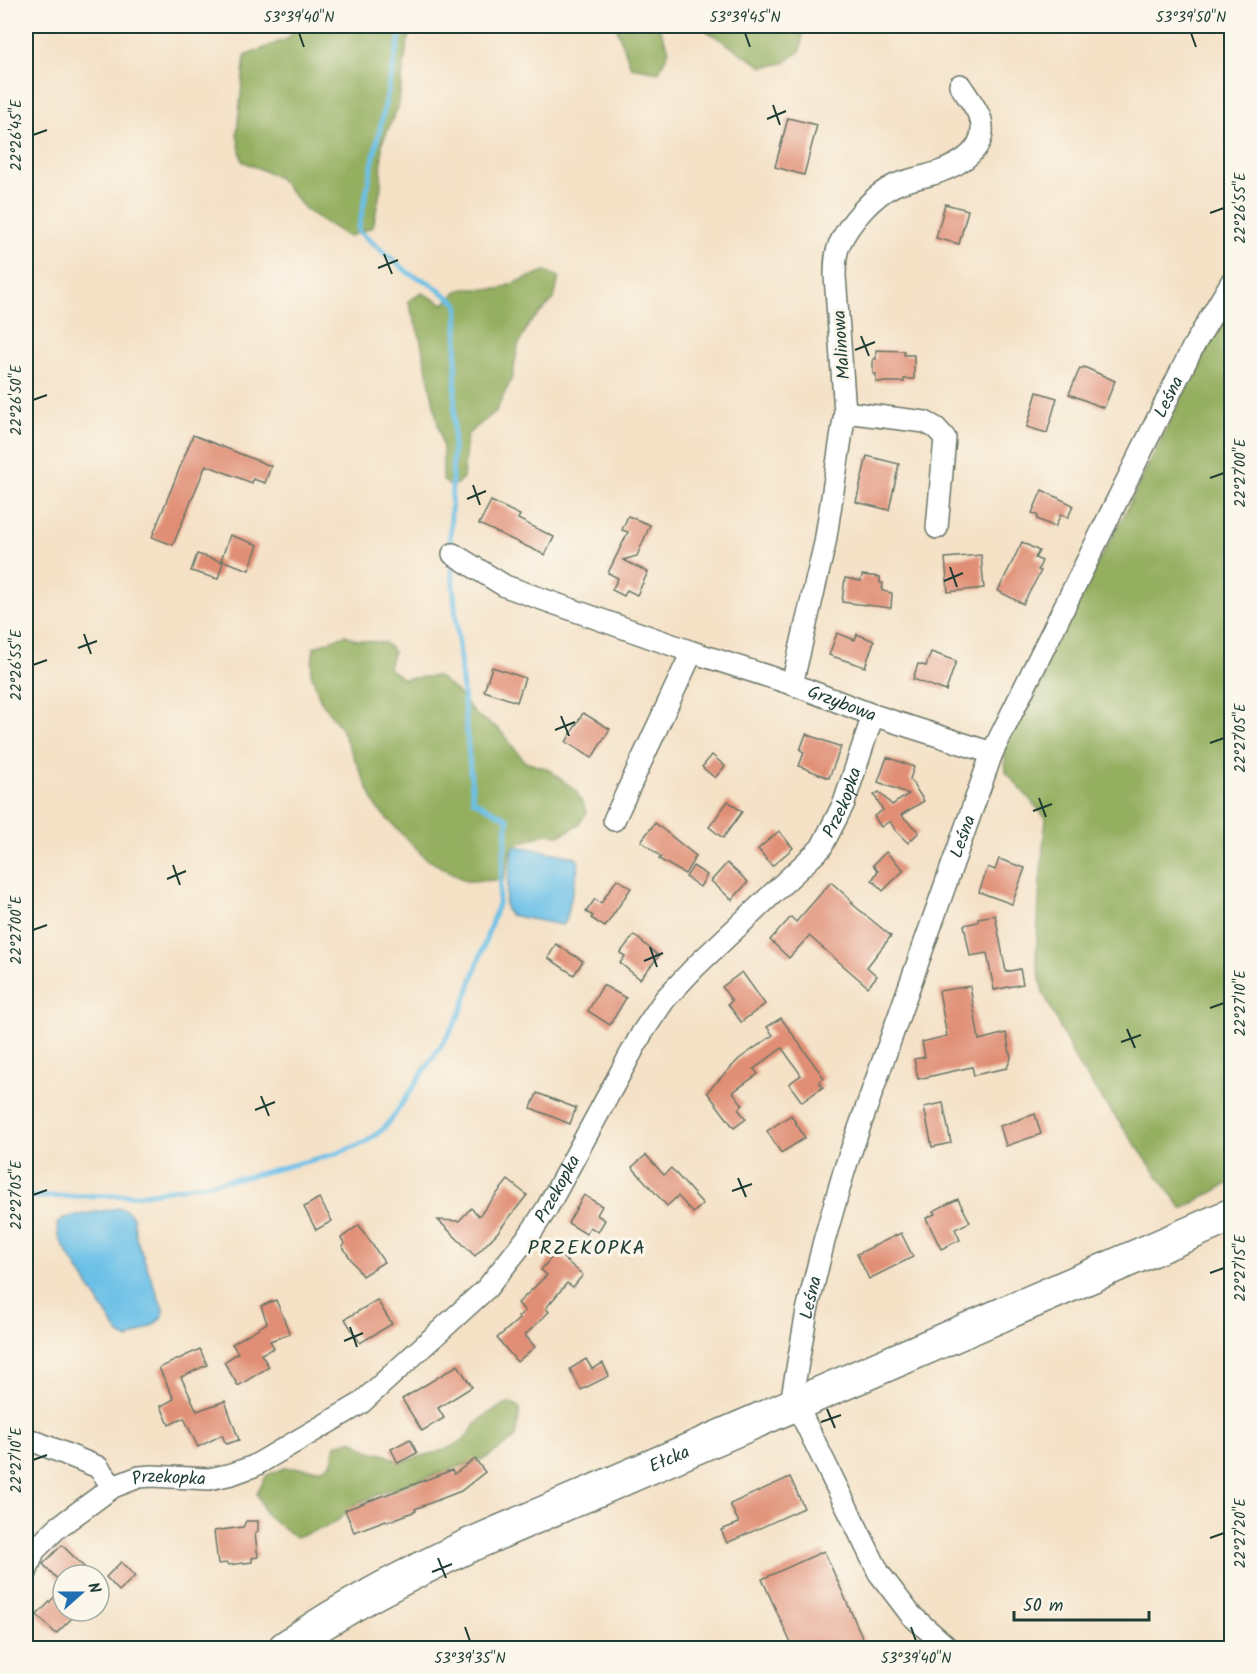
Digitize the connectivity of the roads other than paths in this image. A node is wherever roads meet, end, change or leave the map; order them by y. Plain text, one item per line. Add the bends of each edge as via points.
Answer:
1 (960, 85) dead end
2 (1232, 281) edge
3 (845, 412) junction
4 (937, 528) dead end
5 (453, 554) dead end
6 (693, 652) junction
7 (792, 684) junction
8 (873, 715) junction
9 (992, 753) junction
10 (614, 820) dead end
11 (1232, 1215) edge
12 (796, 1404) junction
13 (26, 1438) edge
14 (113, 1487) junction
15 (26, 1573) edge
16 (285, 1648) edge
17 (948, 1648) edge

1 - 3 street, Malinowa via 981,121 981,139 971,154 940,171 894,185 875,198 839,245 835,276
2 - 9 street, Leśna via 1193,347
3 - 4 street via 925,422 945,438
3 - 7 street, Malinowa via 825,543
5 - 6 street, Grzybowa via 505,586
6 - 7 street, Grzybowa
6 - 10 street
7 - 8 street, Grzybowa
8 - 9 street, Grzybowa
8 - 14 street, Przekopka via 844,803 821,848 665,999 642,1033 547,1208 487,1288 360,1404 254,1466 209,1479 138,1477
9 - 12 street, Leśna via 845,1168 807,1311 793,1391
11 - 12 main road, Ełcka
12 - 16 main road, Ełcka via 417,1570 358,1601
12 - 17 street via 879,1572 911,1615
13 - 14 street via 98,1467
14 - 15 street, Przekopka via 57,1528 34,1551

